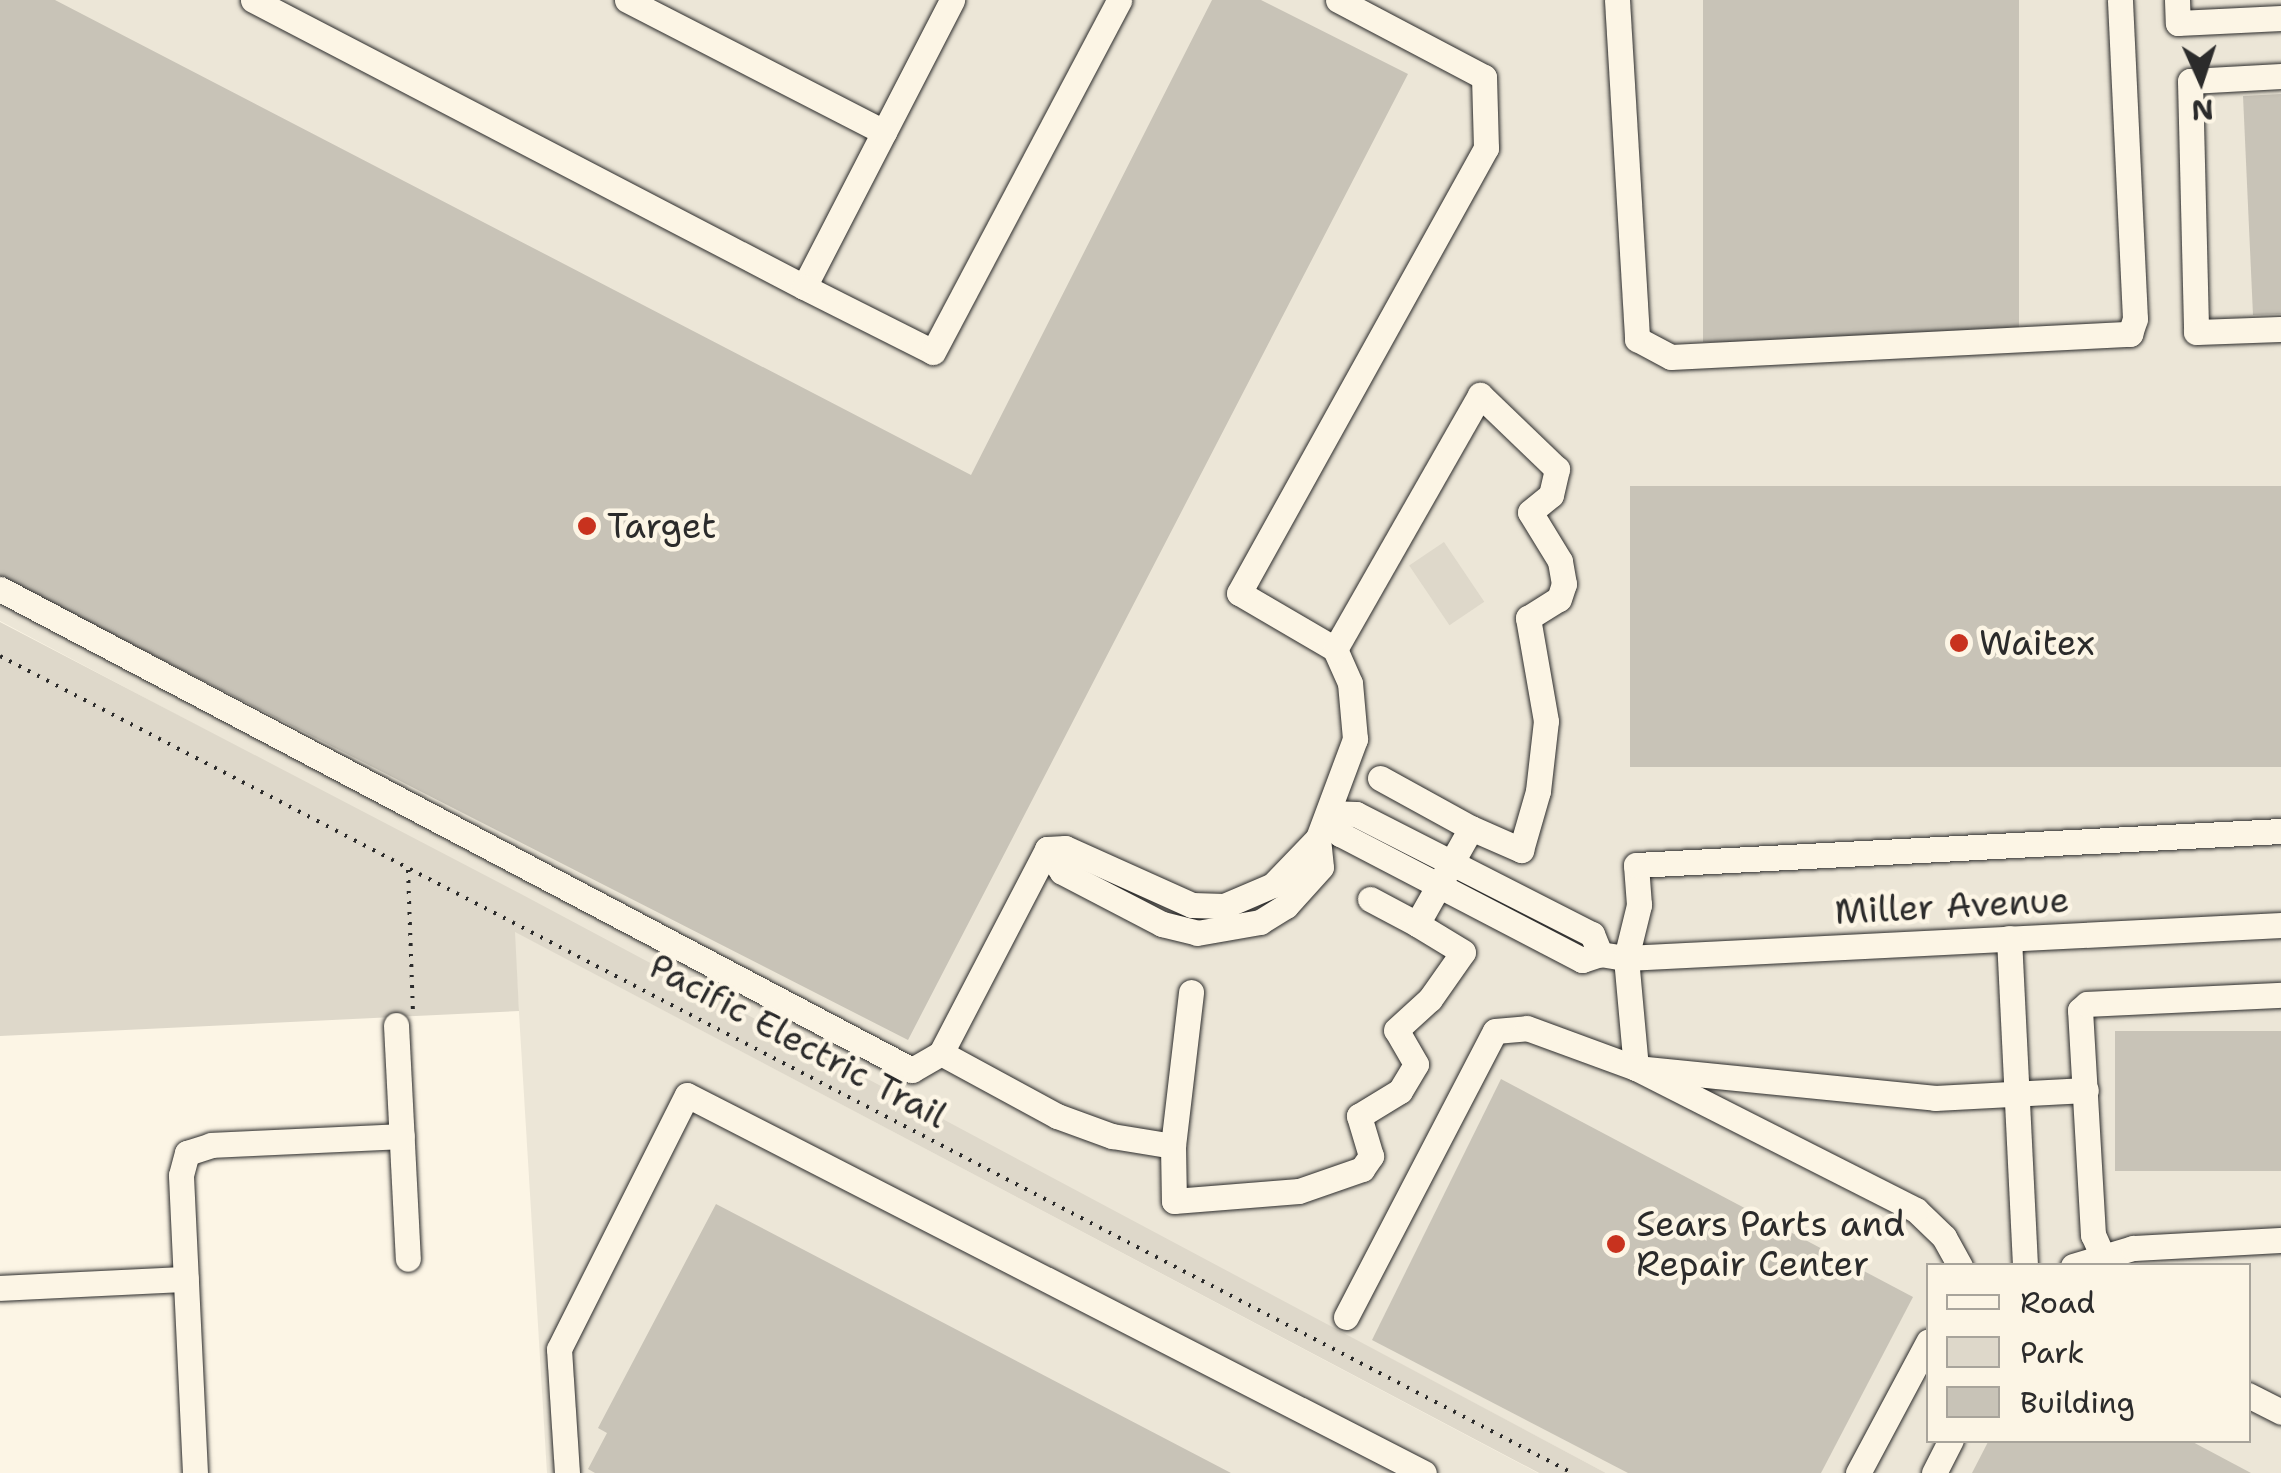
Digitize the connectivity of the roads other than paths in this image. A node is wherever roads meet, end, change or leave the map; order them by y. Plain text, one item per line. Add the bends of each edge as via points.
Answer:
1 (253, 0) edge
2 (628, 0) edge
3 (952, 0) edge
4 (1119, 0) edge
5 (1338, 0) edge
6 (1616, 0) edge
7 (2120, 0) edge
8 (2177, 0) edge
9 (2281, 18) edge
10 (2281, 76) edge
11 (884, 132) junction
12 (804, 287) junction
13 (2281, 329) edge
14 (0, 589) edge
15 (1335, 649) junction
16 (1380, 778) dead end
17 (1329, 812) junction
18 (1472, 828) junction
19 (2281, 831) edge
20 (1450, 863) junction
21 (1438, 888) junction
22 (1370, 899) dead end
23 (1417, 924) junction
24 (2281, 925) edge
25 (2009, 938) junction
26 (1600, 954) junction
27 (1626, 958) junction
28 (1190, 992) dead end
29 (2281, 995) edge
30 (405, 1026) road end
31 (941, 1052) junction
32 (1636, 1068) junction
33 (2086, 1090) junction
34 (2017, 1093) junction
35 (402, 1136) junction
36 (1173, 1146) junction
37 (2281, 1240) edge
38 (2103, 1257) junction
39 (408, 1259) dead end
40 (1964, 1263) edge
41 (2025, 1263) edge
42 (2083, 1263) edge
43 (186, 1279) junction
44 (0, 1288) edge
45 (1346, 1317) dead end
46 (1926, 1346) edge
47 (2251, 1397) edge
48 (2281, 1412) edge
49 (1949, 1443) edge
50 (195, 1473) edge
51 (567, 1473) edge
52 (1424, 1473) edge
53 (1858, 1473) edge
54 (1934, 1473) edge

1 - 12 street
2 - 11 street
3 - 11 street
4 - 12 street via 933,352
5 - 15 street via 1484,77 1486,148 1239,593
6 - 7 street via 1636,339 1671,357 2130,334 2135,320
8 - 9 street via 2178,23
10 - 13 street via 2190,81 2196,332
11 - 12 street
14 - 31 street via 899,1066 922,1068
15 - 17 street via 1356,712 1348,766
15 - 18 street via 1480,395 1557,469 1552,495 1530,512 1560,561 1564,584 1558,599 1528,618 1546,722 1538,792 1522,850
16 - 18 street
17 - 20 street via 1356,814
17 - 21 street, Miller Avenue via 1340,834
17 - 31 street via 1318,838 1321,867 1286,906 1246,926 1197,933 1162,924 1062,872 1047,848
18 - 20 street
19 - 27 street via 1636,865 1638,905
20 - 21 street
20 - 26 street via 1592,934
21 - 23 street
21 - 26 street, Miller Avenue via 1582,960
22 - 23 street
23 - 36 street via 1462,952 1430,999 1396,1030 1416,1064 1400,1091 1359,1116 1371,1156 1362,1169 1299,1192 1174,1201
24 - 25 street, Miller Avenue
25 - 27 street, Miller Avenue
25 - 34 street
26 - 27 street, Miller Avenue
27 - 32 street
28 - 36 street
29 - 33 street via 2086,1004 2080,1010
30 - 35 street
31 - 36 street via 1057,1116 1112,1136
32 - 34 street via 1935,1098
32 - 40 street via 1916,1210
32 - 45 street via 1528,1028 1494,1031
33 - 34 street
33 - 38 street via 2093,1235
34 - 41 street
35 - 39 street
35 - 43 street via 211,1145 187,1153 181,1175
37 - 38 street via 2132,1248
38 - 42 street
43 - 44 street
43 - 50 street
46 - 53 street
47 - 48 street
49 - 54 street
51 - 52 street via 559,1349 687,1095

